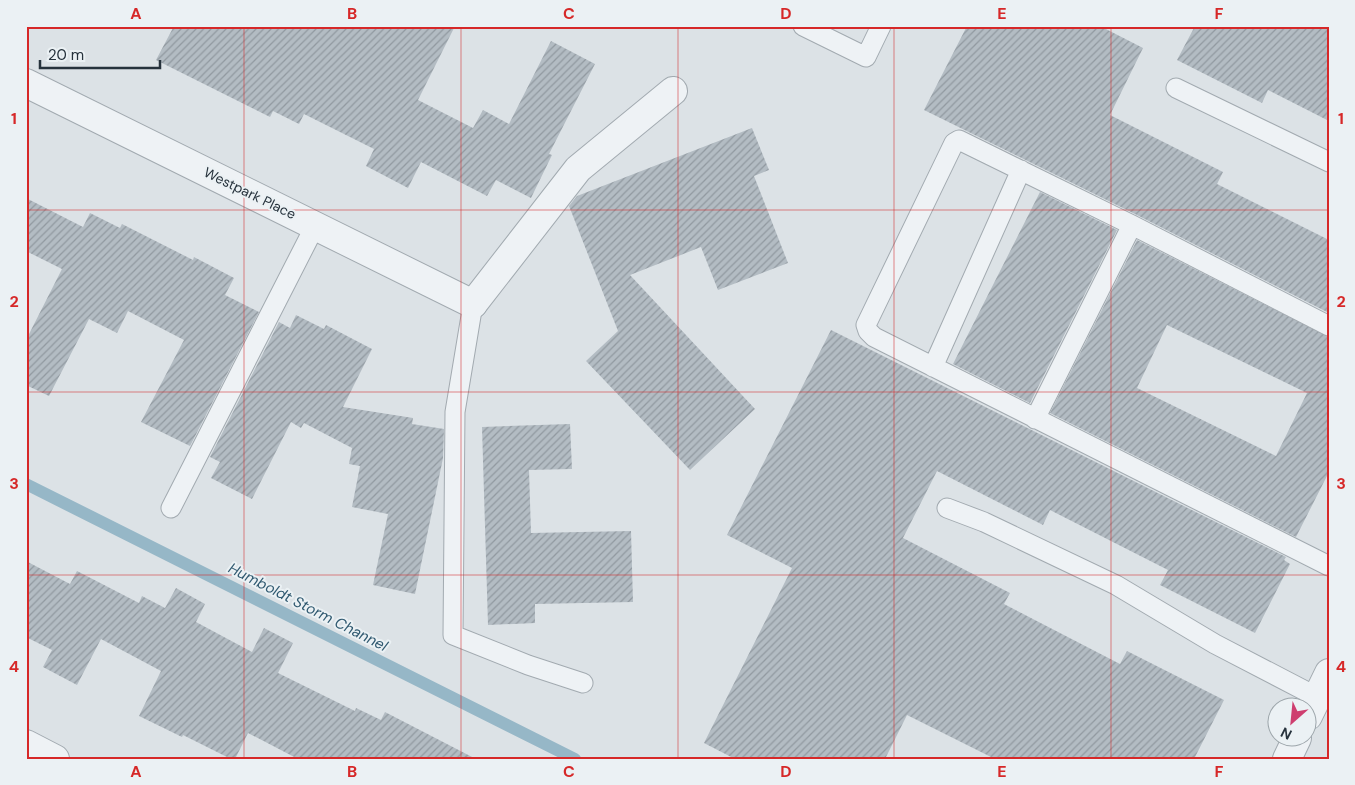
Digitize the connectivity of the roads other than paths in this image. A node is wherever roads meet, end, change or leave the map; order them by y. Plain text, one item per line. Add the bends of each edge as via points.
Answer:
1 (803, 26) edge
2 (881, 26) edge
3 (26, 83) edge
4 (1176, 88) dead end
5 (673, 91) dead end
6 (1329, 162) edge
7 (1021, 170) junction
8 (1132, 225) junction
9 (315, 226) junction
10 (473, 304) junction
11 (1329, 326) edge
12 (933, 367) junction
13 (1035, 419) junction
14 (171, 508) dead end
15 (947, 508) dead end
16 (1329, 566) edge
17 (1329, 673) edge
18 (583, 683) dead end
19 (1298, 698) edge
20 (1316, 698) edge
21 (26, 744) edge
22 (55, 759) edge

1 - 2 lane via 866,57
3 - 9 street, Westpark Place
4 - 6 lane
5 - 10 street via 578,169
7 - 8 lane
7 - 12 lane
7 - 12 lane via 964,141 954,143 866,325 874,337
8 - 11 lane
8 - 13 lane
9 - 10 street, Westpark Place
9 - 14 lane
10 - 18 lane via 454,412 453,635
12 - 13 lane
13 - 16 lane
15 - 19 lane via 984,522 1116,585
17 - 20 street
21 - 22 street

